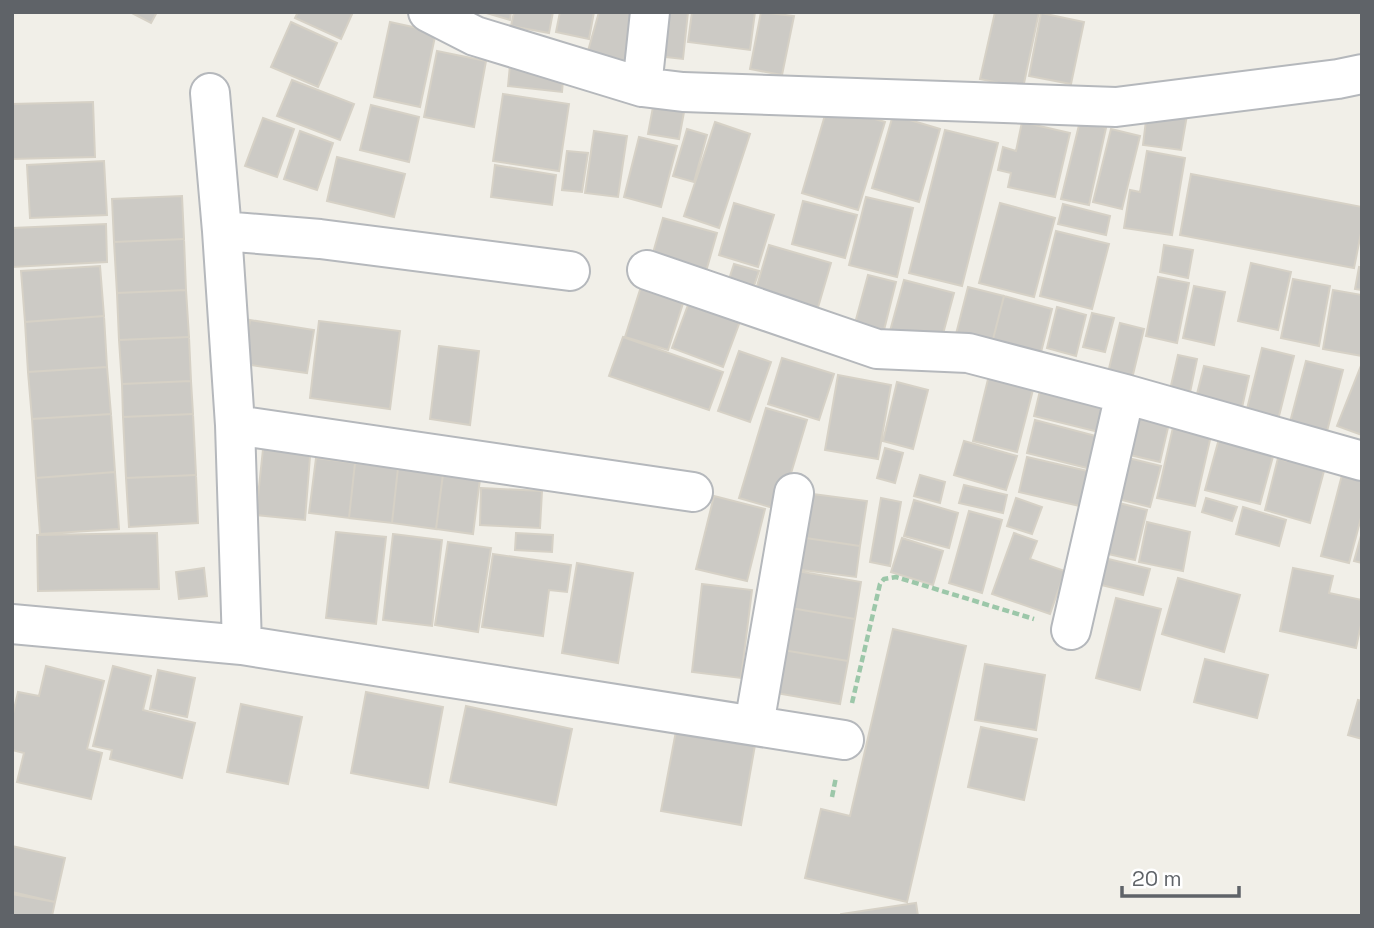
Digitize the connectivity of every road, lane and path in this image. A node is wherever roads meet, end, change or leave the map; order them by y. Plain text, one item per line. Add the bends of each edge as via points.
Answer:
1 (428, 12) edge
2 (650, 12) edge
3 (1362, 74) edge
4 (642, 87) junction
5 (210, 93) dead end
6 (222, 231) junction
7 (647, 270) dead end
8 (569, 271) dead end
9 (1125, 394) junction
10 (235, 425) junction
11 (1362, 461) edge
12 (693, 492) dead end
13 (794, 493) dead end
14 (12, 624) edge
15 (1071, 631) joint
16 (242, 645) junction
17 (754, 726) junction
18 (844, 740) joint

1 - 4 street via 475,36
2 - 4 street
3 - 4 street via 1116,107 766,96
5 - 6 street
6 - 8 street
6 - 10 street
7 - 9 street via 877,349 968,353
9 - 11 street
9 - 15 street
10 - 12 street
10 - 16 street
13 - 17 street
14 - 16 street
15 - 18 path via 896,578 884,579
16 - 17 street
17 - 18 street

